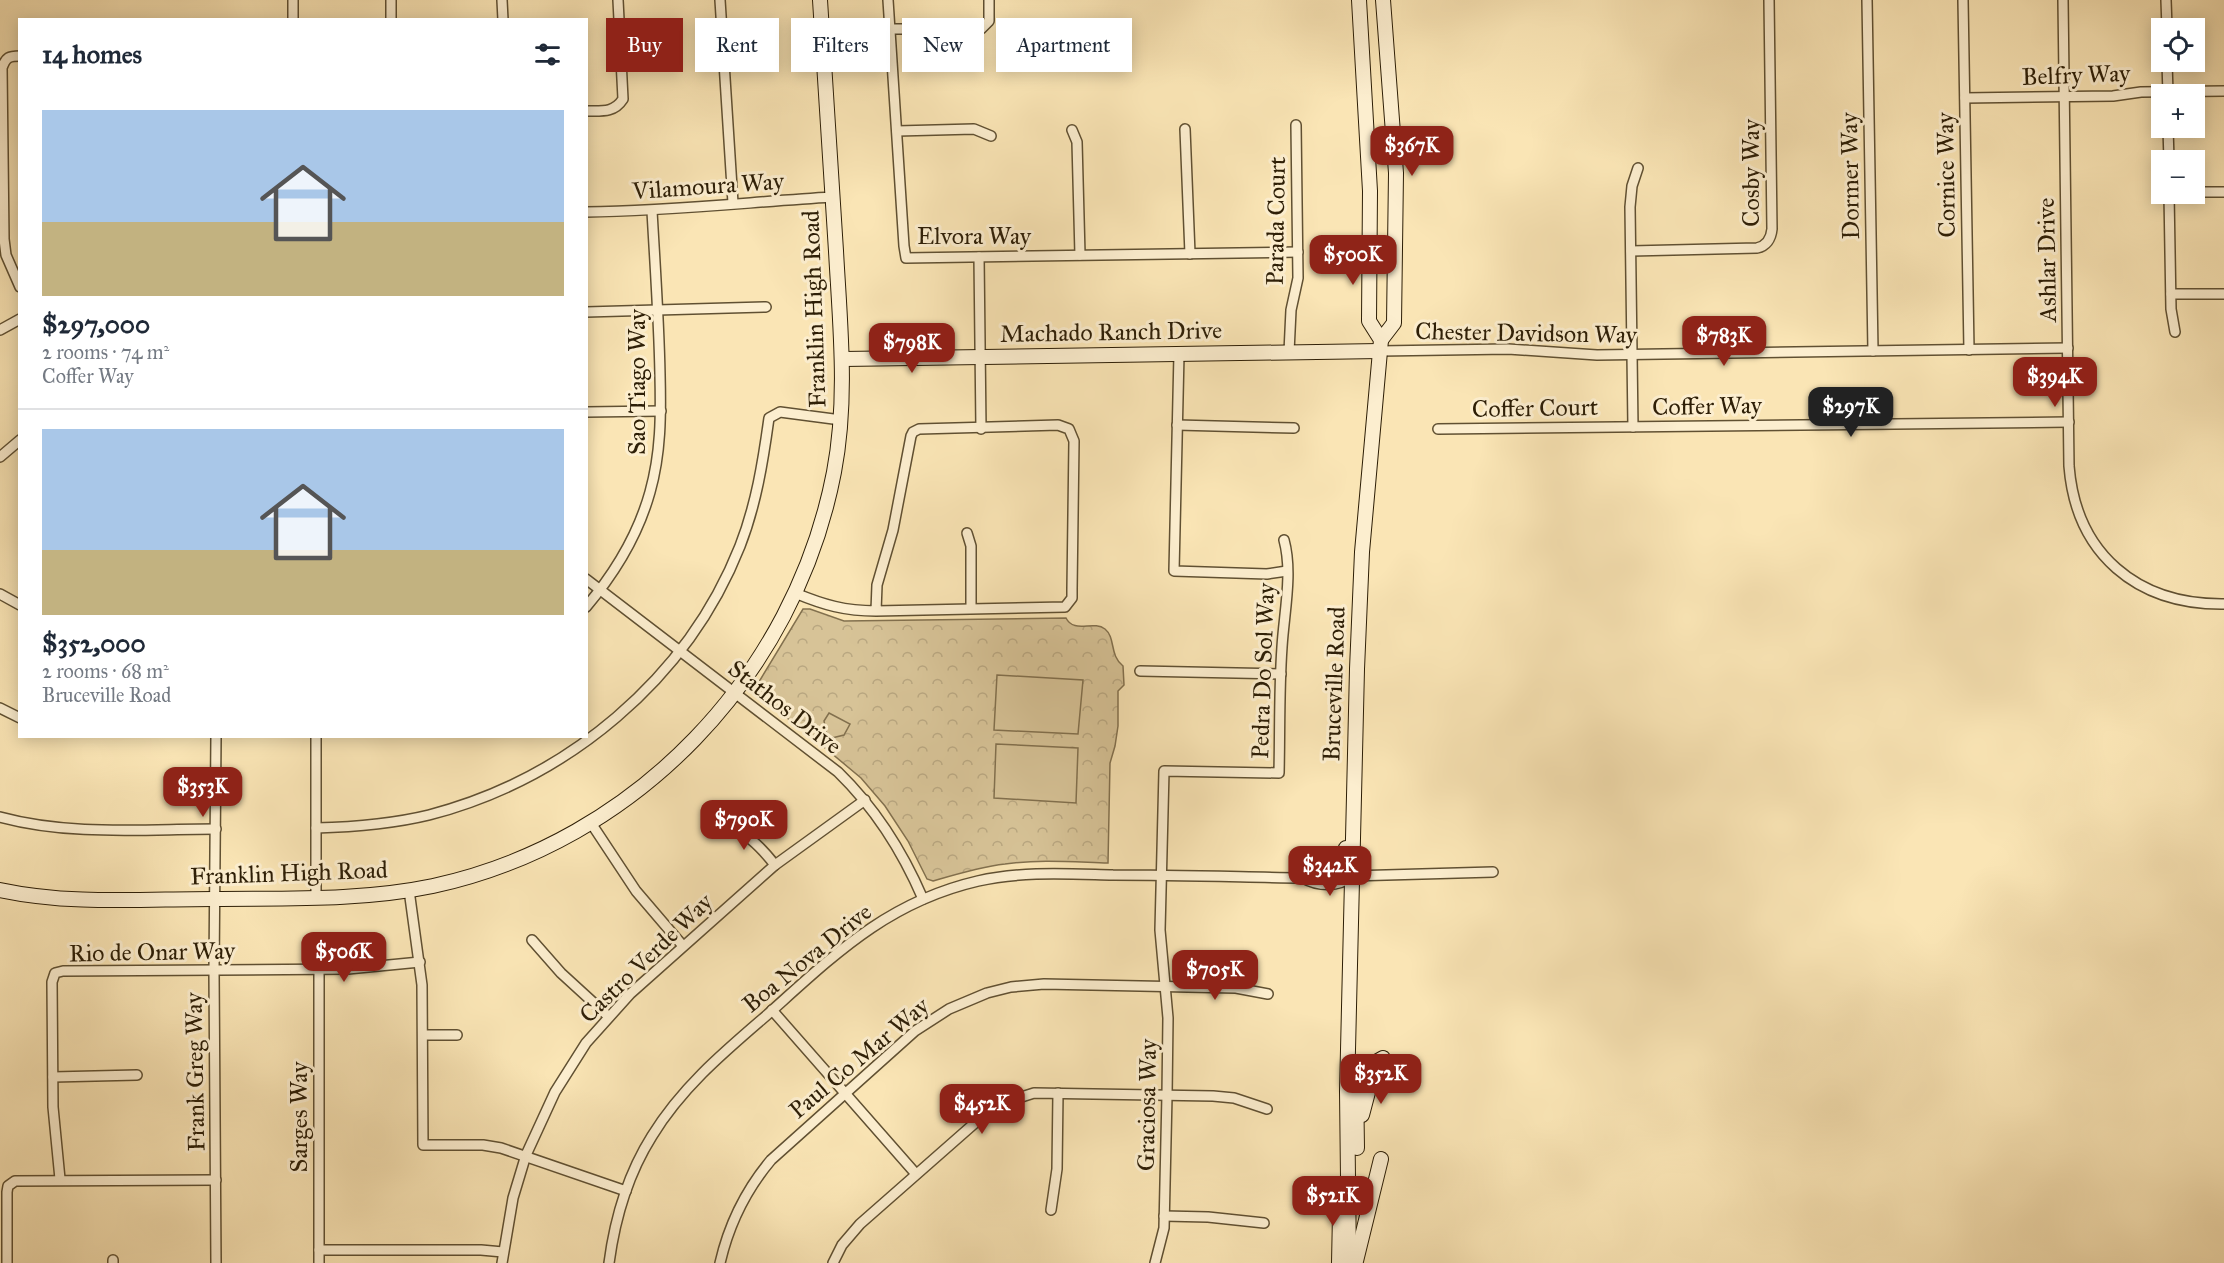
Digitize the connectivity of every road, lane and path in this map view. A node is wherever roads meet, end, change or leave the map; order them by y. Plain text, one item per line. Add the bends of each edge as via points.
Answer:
1 (293, 0) edge
2 (391, 0) edge
3 (502, 0) edge
4 (618, 0) edge
5 (720, 0) edge
6 (820, 0) edge
7 (888, 0) edge
8 (989, 0) edge
9 (1359, 0) edge
10 (1383, 0) edge
11 (1769, 0) edge
12 (1867, 0) edge
13 (1963, 0) edge
14 (2063, 0) edge
15 (2166, 0) edge
16 (293, 18) edge
17 (391, 18) edge
18 (503, 18) edge
19 (889, 18) edge
20 (2167, 18) edge
21 (890, 29) joint
22 (18, 56) edge
23 (2151, 92) edge
24 (2205, 92) edge
25 (2224, 92) edge
26 (2064, 96) junction
27 (1965, 98) junction
28 (588, 111) edge
29 (1296, 125) dead end
30 (1185, 129) dead end
31 (1072, 130) dead end
32 (897, 131) junction
33 (991, 136) dead end
34 (1638, 168) dead end
35 (2205, 192) edge
36 (2224, 192) edge
37 (832, 197) junction
38 (732, 203) junction
39 (2169, 204) edge
40 (651, 211) junction
41 (588, 212) edge
42 (1631, 251) junction
43 (1298, 252) junction
44 (1190, 254) junction
45 (1080, 255) junction
46 (979, 257) junction
47 (18, 282) edge
48 (2171, 294) junction
49 (2224, 294) edge
50 (766, 307) dead end
51 (658, 311) junction
52 (588, 312) edge
53 (18, 320) edge
54 (0, 330) edge
55 (2175, 332) dead end
56 (1380, 345) junction
57 (2068, 348) junction
58 (1969, 350) junction
59 (1873, 351) junction
60 (1289, 352) junction
61 (1179, 354) junction
62 (1632, 355) junction
63 (981, 357) junction
64 (843, 359) junction
65 (661, 411) junction
66 (588, 412) edge
67 (841, 420) junction
68 (2069, 422) junction
69 (1178, 425) junction
70 (1633, 427) junction
71 (1294, 428) dead end
72 (981, 429) junction
73 (1438, 429) dead end
74 (18, 442) edge
75 (0, 457) edge
76 (967, 533) dead end
77 (1284, 540) dead end
78 (1287, 572) junction
79 (588, 580) edge
80 (601, 589) junction
81 (795, 593) junction
82 (0, 594) edge
83 (18, 602) edge
84 (2224, 604) edge
85 (588, 605) edge
86 (971, 608) junction
87 (876, 610) junction
88 (680, 650) junction
89 (1140, 671) dead end
90 (1281, 674) junction
91 (736, 692) junction
92 (0, 708) edge
93 (18, 717) edge
94 (216, 738) edge
95 (316, 738) edge
96 (865, 800) junction
97 (0, 817) edge
98 (591, 823) junction
99 (721, 823) dead end
100 (316, 828) junction
101 (216, 829) junction
102 (1352, 836) junction
103 (775, 866) junction
104 (1493, 872) dead end
105 (1161, 875) junction
106 (1309, 876) junction
107 (1351, 876) junction
108 (0, 890) edge
109 (409, 890) junction
110 (316, 898) junction
111 (215, 899) junction
112 (923, 899) junction
113 (531, 940) dead end
114 (683, 946) junction
115 (420, 963) junction
116 (319, 970) junction
117 (214, 971) junction
118 (1165, 986) junction
119 (1268, 994) dead end
120 (772, 1010) junction
121 (608, 1016) junction
122 (1350, 1031) junction
123 (423, 1035) junction
124 (457, 1035) dead end
125 (1383, 1058) dead end
126 (137, 1075) dead end
127 (53, 1077) junction
128 (845, 1093) junction
129 (1058, 1093) junction
130 (1167, 1095) junction
131 (1267, 1109) dead end
132 (1357, 1135) junction
133 (525, 1155) junction
134 (1348, 1159) junction
135 (1382, 1159) dead end
136 (916, 1174) junction
137 (60, 1179) junction
138 (216, 1180) junction
139 (626, 1191) junction
140 (1051, 1210) dead end
141 (1164, 1216) junction
142 (1264, 1223) dead end
143 (319, 1250) junction
144 (503, 1252) junction
145 (1354, 1262) edge
146 (7, 1263) edge
147 (216, 1263) edge
148 (319, 1263) edge
149 (502, 1263) edge
150 (609, 1263) edge
151 (720, 1263) edge
152 (833, 1263) edge
153 (1155, 1263) edge
154 (1339, 1263) edge

1 - 16 street
2 - 17 street
3 - 18 street
4 - 28 street via 623,99 609,111
5 - 38 street
6 - 37 main road, Franklin High Road
7 - 19 street, Elvora Way
8 - 21 street via 989,21 981,28
9 - 56 main road, Bruceville Road via 1370,190 1369,321
10 - 56 main road, Bruceville Road via 1396,173 1394,323
11 - 42 street, Cosby Way via 1770,238 1757,248
12 - 59 street, Dormer Way
13 - 27 street, Cornice Way
14 - 26 street, Ashlar Drive
15 - 20 street
21 - 32 street, Elvora Way
22 - 47 street via 6,58 2,68 4,239 6,255
23 - 26 street, Belfry Way
24 - 25 street, Belfry Way
26 - 27 street, Belfry Way
26 - 57 street, Ashlar Drive
27 - 58 street, Cornice Way
29 - 43 street, Parada Court
30 - 44 street
31 - 45 street via 1077,142
32 - 33 street via 974,129
32 - 46 street, Elvora Way via 906,258
34 - 42 street via 1631,197
35 - 36 street
37 - 38 street, Vilamoura Way
37 - 64 main road, Franklin High Road
38 - 40 street, Vilamoura Way
39 - 48 street
40 - 41 street, Vilamoura Way
40 - 51 street, Sao Tiago Way
42 - 62 street
43 - 44 street, Elvora Way
43 - 60 street, Parada Court
44 - 45 street, Elvora Way
45 - 46 street, Elvora Way
46 - 63 street
48 - 49 street
48 - 55 street
50 - 51 street
51 - 52 street
51 - 65 street, Sao Tiago Way
53 - 54 street
56 - 60 main road, Machado Ranch Drive
56 - 62 street, Chester Davidson Way
56 - 102 main road, Bruceville Road via 1362,552
57 - 58 street, Chester Davidson Way
57 - 68 street, Ashlar Drive
58 - 59 street, Chester Davidson Way
59 - 62 street, Chester Davidson Way
60 - 61 main road, Machado Ranch Drive
61 - 63 main road, Machado Ranch Drive
61 - 69 street, Pedra Do Sol Way
62 - 70 street
63 - 64 main road, Machado Ranch Drive
63 - 72 street
64 - 67 main road, Franklin High Road
65 - 66 street
65 - 80 street, Sao Tiago Way via 658,458 650,494 629,546
67 - 81 main road, Franklin High Road via 826,508
67 - 88 street via 780,412 769,418 760,477 740,546 711,603
68 - 70 street, Coffer Way
68 - 84 street, Ashlar Drive via 2070,479 2076,504 2085,528 2107,560 2127,578 2161,596
69 - 71 street
69 - 78 street, Pedra Do Sol Way via 1174,571
70 - 73 street, Coffer Court
72 - 86 street via 1058,425 1069,429 1074,441 1072,598 1065,607
72 - 87 street via 913,432 877,585
74 - 75 street
76 - 86 street via 972,546
77 - 78 street
78 - 90 street, Pedra Do Sol Way
79 - 80 street, Stathos Drive
80 - 85 street, Sao Tiago Way
80 - 88 street, Stathos Drive
81 - 87 street via 848,610
81 - 91 main road, Franklin High Road via 774,635
82 - 83 street
86 - 87 street
88 - 91 street, Stathos Drive
88 - 100 street via 633,703 606,726 558,761 516,783 473,802 427,815 369,825
89 - 90 street
90 - 105 street, Pedra Do Sol Way via 1279,773 1164,771
91 - 96 street, Stathos Drive via 821,758
91 - 98 main road, Franklin High Road via 669,764
92 - 93 street
94 - 101 street, Frank Greg Way
95 - 100 street
96 - 103 street, Castro Verde Way
96 - 112 street, Stathos Drive via 894,840
97 - 101 street via 67,829
98 - 109 main road, Franklin High Road via 497,867
98 - 114 street via 636,891
99 - 103 street via 744,833
100 - 110 street
101 - 111 street, Frank Greg Way
102 - 106 main road via 1341,866
102 - 107 main road, Bruceville Road
103 - 114 street, Castro Verde Way
104 - 107 street, Boa Nova Drive
105 - 106 street, Boa Nova Drive
105 - 112 street, Boa Nova Drive via 1025,874 978,881
105 - 118 street, Graciosa Way
106 - 107 street, Boa Nova Drive
107 - 122 main road, Bruceville Road
108 - 111 main road, Franklin High Road via 70,900
109 - 110 main road, Franklin High Road
109 - 115 street
110 - 111 main road, Franklin High Road
111 - 117 street, Frank Greg Way
112 - 120 street, Boa Nova Drive via 865,930
113 - 121 street
114 - 121 street, Castro Verde Way
115 - 116 street, Rio de Onar Way
115 - 123 street
116 - 117 street, Rio de Onar Way
116 - 143 street, Sarges Way
117 - 127 street, Rio de Onar Way via 55,973
117 - 138 street, Frank Greg Way
118 - 119 street, Paul Co Mar Way via 1236,988
118 - 128 street, Paul Co Mar Way via 1044,984 987,993 928,1021
118 - 130 street, Graciosa Way
120 - 128 street
120 - 139 street, Boa Nova Drive via 680,1096 651,1137
121 - 133 street, Castro Verde Way via 555,1092
122 - 132 main road, Bruceville Road
122 - 134 main road, Bruceville Road
123 - 124 street
123 - 133 street via 423,1145 483,1145
125 - 132 main road via 1376,1062
126 - 127 street
127 - 137 street, Rio de Onar Way
128 - 136 street
128 - 151 street, Paul Co Mar Way via 760,1173 735,1215
129 - 130 street
129 - 136 street via 1034,1093 1003,1103 984,1114
129 - 140 street via 1057,1169
130 - 131 street via 1234,1098
130 - 141 street, Graciosa Way
132 - 145 main road, Bruceville Road
133 - 139 street
133 - 144 street, Castro Verde Way
134 - 145 main road, Bruceville Road
134 - 154 main road via 1340,1199
135 - 145 main road
136 - 152 street via 848,1236
137 - 138 street
137 - 146 street via 20,1179 8,1186
138 - 147 street, Frank Greg Way
139 - 150 street, Boa Nova Drive
141 - 142 street
141 - 153 street, Graciosa Way
143 - 144 street
143 - 148 street, Sarges Way
144 - 149 street, Castro Verde Way

